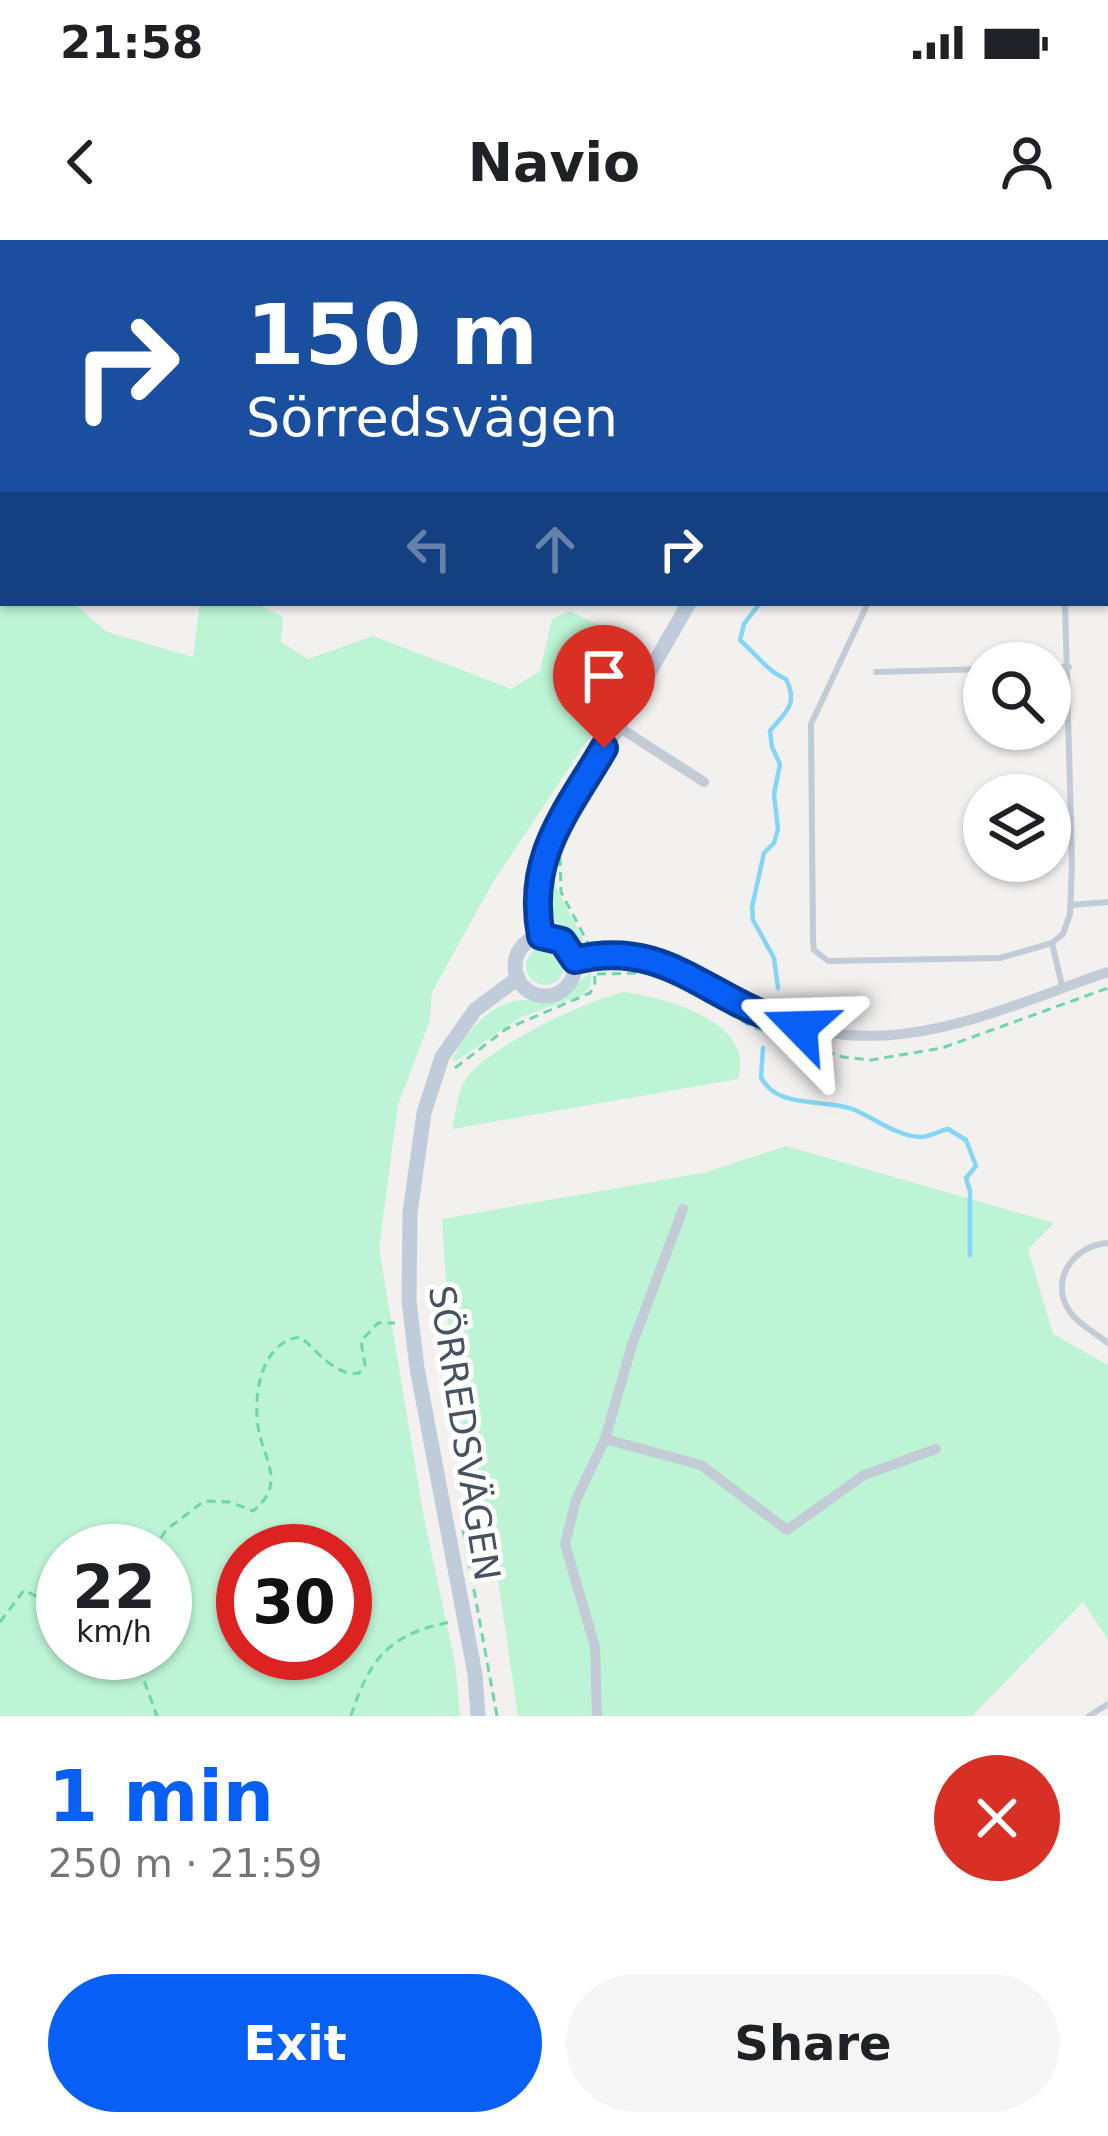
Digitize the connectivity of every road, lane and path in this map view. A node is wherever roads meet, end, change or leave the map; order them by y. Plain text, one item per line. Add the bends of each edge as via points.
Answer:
1 (687, 606) edge
2 (867, 606) edge
3 (1065, 606) edge
4 (1067, 642) edge
5 (963, 670) edge
6 (876, 672) dead end
7 (617, 726) junction
8 (1070, 750) edge
9 (704, 782) dead end
10 (560, 853) dead end
11 (1108, 902) edge
12 (1071, 905) junction
13 (541, 936) junction
14 (1053, 947) junction
15 (584, 958) junction
16 (1108, 972) edge
17 (595, 974) junction
18 (644, 974) dead end
19 (518, 979) junction
20 (680, 985) dead end
21 (1063, 987) junction
22 (1108, 988) edge
23 (448, 1080) dead end
24 (683, 1209) dead end
25 (1108, 1243) edge
26 (413, 1334) junction
27 (1108, 1342) edge
28 (605, 1439) junction
29 (936, 1449) dead end
30 (174, 1524) edge
31 (462, 1525) dead end
32 (36, 1593) edge
33 (465, 1619) junction
34 (0, 1622) edge
35 (144, 1680) edge
36 (1108, 1703) edge
37 (157, 1716) edge
38 (350, 1716) edge
39 (478, 1716) edge
40 (497, 1716) edge
41 (597, 1716) edge
42 (1089, 1716) edge

1 - 7 street
2 - 14 lane via 811,724 814,950 828,961 880,963 1000,958
3 - 4 lane
5 - 6 lane
7 - 9 street
7 - 13 street via 539,865
8 - 12 lane
10 - 15 path via 561,892 585,932
11 - 12 lane
12 - 14 lane
13 - 15 street
13 - 19 street, SÖRREDSVÄGEN via 519,952
14 - 21 lane
15 - 17 path
15 - 19 street via 555,994 533,994
15 - 21 street via 665,964 800,1027 861,1036 934,1029
16 - 21 street
17 - 18 path
17 - 23 path via 590,993 506,1029
19 - 26 street, SÖRREDSVÄGEN via 461,1025 434,1077 410,1213
20 - 22 path via 753,1027 871,1060 942,1048
24 - 28 street
25 - 27 lane via 1074,1256 1062,1288 1072,1315
26 - 30 path via 378,1323 362,1341 365,1365 348,1375 300,1336 285,1339 262,1371 258,1394 272,1484 264,1502 253,1511 204,1501
26 - 33 street, SÖRREDSVÄGEN
28 - 29 street via 701,1466 787,1530 864,1475
28 - 41 street via 565,1544 596,1646
31 - 40 path
32 - 34 path via 23,1590
33 - 38 path via 388,1646
33 - 39 street, SÖRREDSVÄGEN
35 - 37 path
36 - 42 lane

